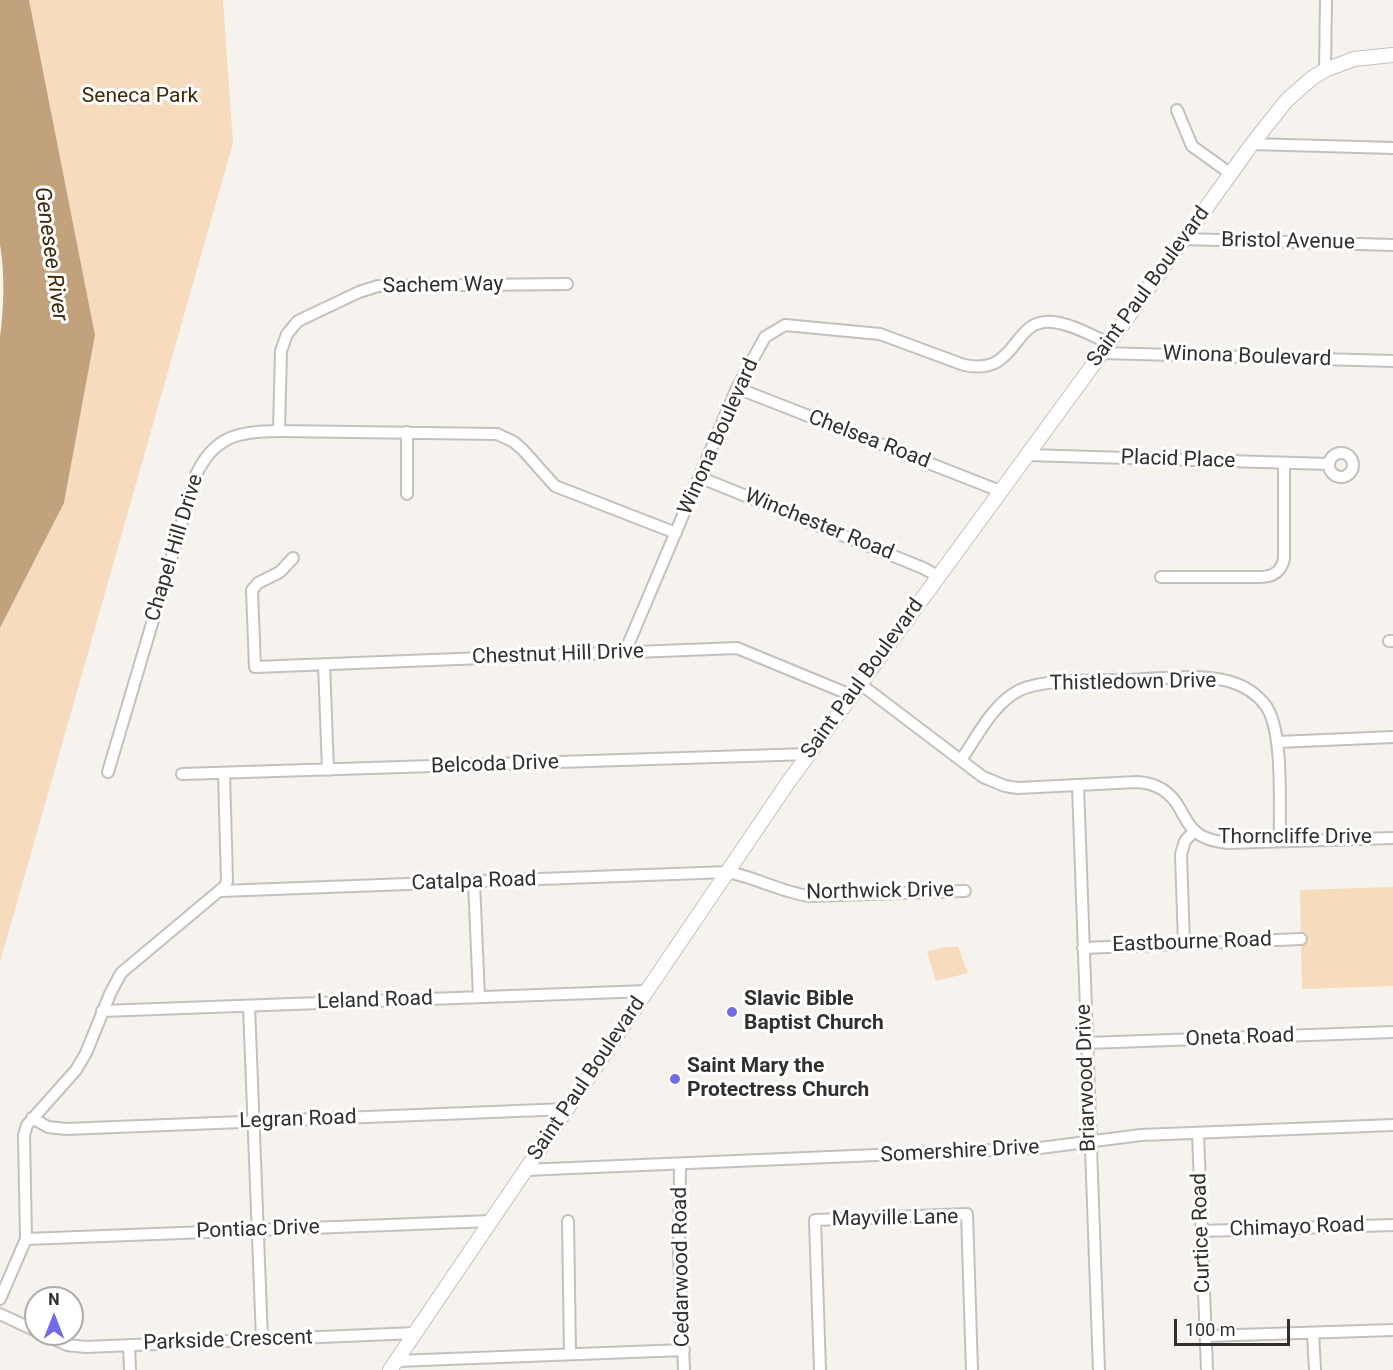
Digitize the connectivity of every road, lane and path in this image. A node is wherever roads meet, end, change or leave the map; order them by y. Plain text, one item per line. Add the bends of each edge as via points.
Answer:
1 (1326, 0) edge
2 (1393, 55) edge
3 (1325, 70) junction
4 (1177, 110) dead end
5 (1252, 144) junction
6 (1393, 148) edge
7 (1231, 174) junction
8 (1184, 239) junction
9 (1393, 245) edge
10 (567, 284) dead end
11 (1105, 348) junction
12 (1393, 361) edge
13 (737, 388) junction
14 (279, 430) junction
15 (407, 432) junction
16 (1027, 455) junction
17 (1284, 464) junction
18 (1329, 464) dead end
19 (699, 477) junction
20 (1000, 491) junction
21 (407, 494) dead end
22 (676, 533) junction
23 (293, 558) dead end
24 (938, 576) junction
25 (1161, 577) dead end
26 (625, 652) junction
27 (324, 664) junction
28 (859, 683) junction
29 (851, 695) junction
30 (1393, 737) edge
31 (1278, 742) junction
32 (809, 754) junction
33 (961, 760) junction
34 (328, 770) junction
35 (108, 772) dead end
36 (224, 773) junction
37 (182, 774) dead end
38 (1078, 786) junction
39 (1194, 831) junction
40 (1393, 838) edge
41 (1280, 841) junction
42 (727, 872) junction
43 (474, 882) junction
44 (221, 891) junction
45 (965, 891) dead end
46 (1301, 939) dead end
47 (1185, 943) junction
48 (1083, 948) junction
49 (647, 991) junction
50 (479, 997) junction
51 (249, 1006) junction
52 (102, 1011) junction
53 (1393, 1032) edge
54 (1087, 1043) junction
55 (567, 1109) junction
56 (32, 1119) junction
57 (254, 1121) junction
58 (1393, 1125) edge
59 (1198, 1132) junction
60 (1090, 1142) junction
61 (680, 1165) junction
62 (525, 1170) junction
63 (491, 1221) junction
64 (568, 1221) dead end
65 (1393, 1225) edge
66 (259, 1230) junction
67 (1202, 1231) junction
68 (26, 1239) junction
69 (0, 1299) edge
70 (0, 1314) edge
71 (24, 1325) edge
72 (1393, 1330) edge
73 (415, 1333) junction
74 (1313, 1333) junction
75 (1206, 1336) junction
76 (262, 1339) junction
77 (129, 1345) junction
78 (84, 1346) edge
79 (684, 1350) junction
80 (570, 1354) junction
81 (393, 1365) edge
82 (130, 1370) edge
83 (684, 1370) edge
84 (820, 1370) edge
85 (972, 1370) edge
86 (1099, 1370) edge
87 (1207, 1370) edge
88 (1315, 1370) edge

1 - 3 street
2 - 3 main road, Saint Paul Boulevard via 1354,59
3 - 5 main road, Saint Paul Boulevard via 1299,88
4 - 7 street via 1192,146
5 - 6 street
5 - 7 main road, Saint Paul Boulevard
7 - 8 main road, Saint Paul Boulevard
8 - 9 street, Bristol Avenue
8 - 11 main road, Saint Paul Boulevard
10 - 14 street, Sachem Way via 378,286 306,316 291,327 283,342
11 - 12 street, Winona Boulevard
11 - 13 street, Winona Boulevard via 1062,324 1046,322 1029,328 1000,361 977,368 880,334 785,325 765,337
11 - 16 main road, Saint Paul Boulevard
13 - 19 street, Winona Boulevard
13 - 20 street, Chelsea Road
14 - 15 street, Chapel Hill Drive
14 - 35 street, Chapel Hill Drive via 234,435 214,447 201,464
15 - 21 street
15 - 22 street, Chapel Hill Drive via 488,432 505,437 523,450 555,486
16 - 17 street, Placid Place
16 - 20 main road, Saint Paul Boulevard
17 - 18 street, Placid Place
17 - 25 street via 1284,559 1276,573 1260,577
19 - 22 street, Winona Boulevard
19 - 24 street, Winchester Road
20 - 24 main road, Saint Paul Boulevard
22 - 26 street, Winona Boulevard
23 - 27 street, Chestnut Hill Drive via 280,572 252,590 255,667
24 - 28 main road, Saint Paul Boulevard
26 - 27 street, Chestnut Hill Drive
26 - 29 street, Chestnut Hill Drive via 737,648
27 - 34 street
28 - 29 main road, Saint Paul Boulevard
28 - 33 street, Thorncliffe Drive
29 - 32 main road, Saint Paul Boulevard
30 - 31 street
31 - 33 street, Thistledown Drive via 1272,717 1261,701 1228,681 1201,678 1054,683 1029,687 1007,699
31 - 41 street, Thistledown Drive
32 - 34 street, Belcoda Drive
32 - 42 main road, Saint Paul Boulevard
33 - 38 street, Thorncliffe Drive via 983,777 1005,786
34 - 36 street, Belcoda Drive
36 - 37 street, Belcoda Drive
36 - 44 street via 227,880
38 - 39 street, Thorncliffe Drive via 1137,782 1160,788 1174,800
38 - 48 street, Briarwood Drive
39 - 41 street, Thorncliffe Drive via 1214,841
39 - 47 street via 1181,854
40 - 41 street, Thorncliffe Drive
42 - 43 street, Catalpa Road
42 - 45 street, Northwick Drive via 809,896
42 - 49 main road, Saint Paul Boulevard
43 - 44 street, Catalpa Road
43 - 50 street
44 - 52 street via 128,966
46 - 47 street, Eastbourne Road
47 - 48 street, Eastbourne Road
48 - 54 street, Briarwood Drive
49 - 50 street, Leland Road
49 - 55 main road, Saint Paul Boulevard
50 - 51 street, Leland Road
51 - 52 street, Leland Road
51 - 57 street
52 - 56 street via 76,1070
53 - 54 street, Oneta Road
54 - 60 street, Briarwood Drive
55 - 57 street, Legran Road
55 - 62 main road, Saint Paul Boulevard
56 - 57 street, Legran Road via 66,1129
56 - 68 street via 24,1135
57 - 66 street
58 - 59 street, Somershire Drive
59 - 60 street, Somershire Drive
59 - 67 street, Curtice Road
60 - 61 street, Somershire Drive via 1040,1148
60 - 86 street, Briarwood Drive
61 - 62 street, Somershire Drive
61 - 79 street, Cedarwood Road
62 - 63 main road, Saint Paul Boulevard
63 - 66 street, Pontiac Drive
63 - 73 main road, Saint Paul Boulevard
64 - 80 street
65 - 67 street, Chimayo Road
66 - 68 street, Pontiac Drive
66 - 76 street
67 - 75 street, Curtice Road
68 - 69 street
70 - 71 street
72 - 74 street
73 - 76 street, Parkside Crescent
73 - 81 main road, Saint Paul Boulevard
74 - 75 street
74 - 88 street
75 - 87 street, Curtice Road
76 - 77 street, Parkside Crescent
77 - 78 street, Parkside Crescent
77 - 82 street
79 - 80 street
79 - 83 street, Cedarwood Road
80 - 81 street
84 - 85 street, Mayville Lane via 815,1220 967,1214

